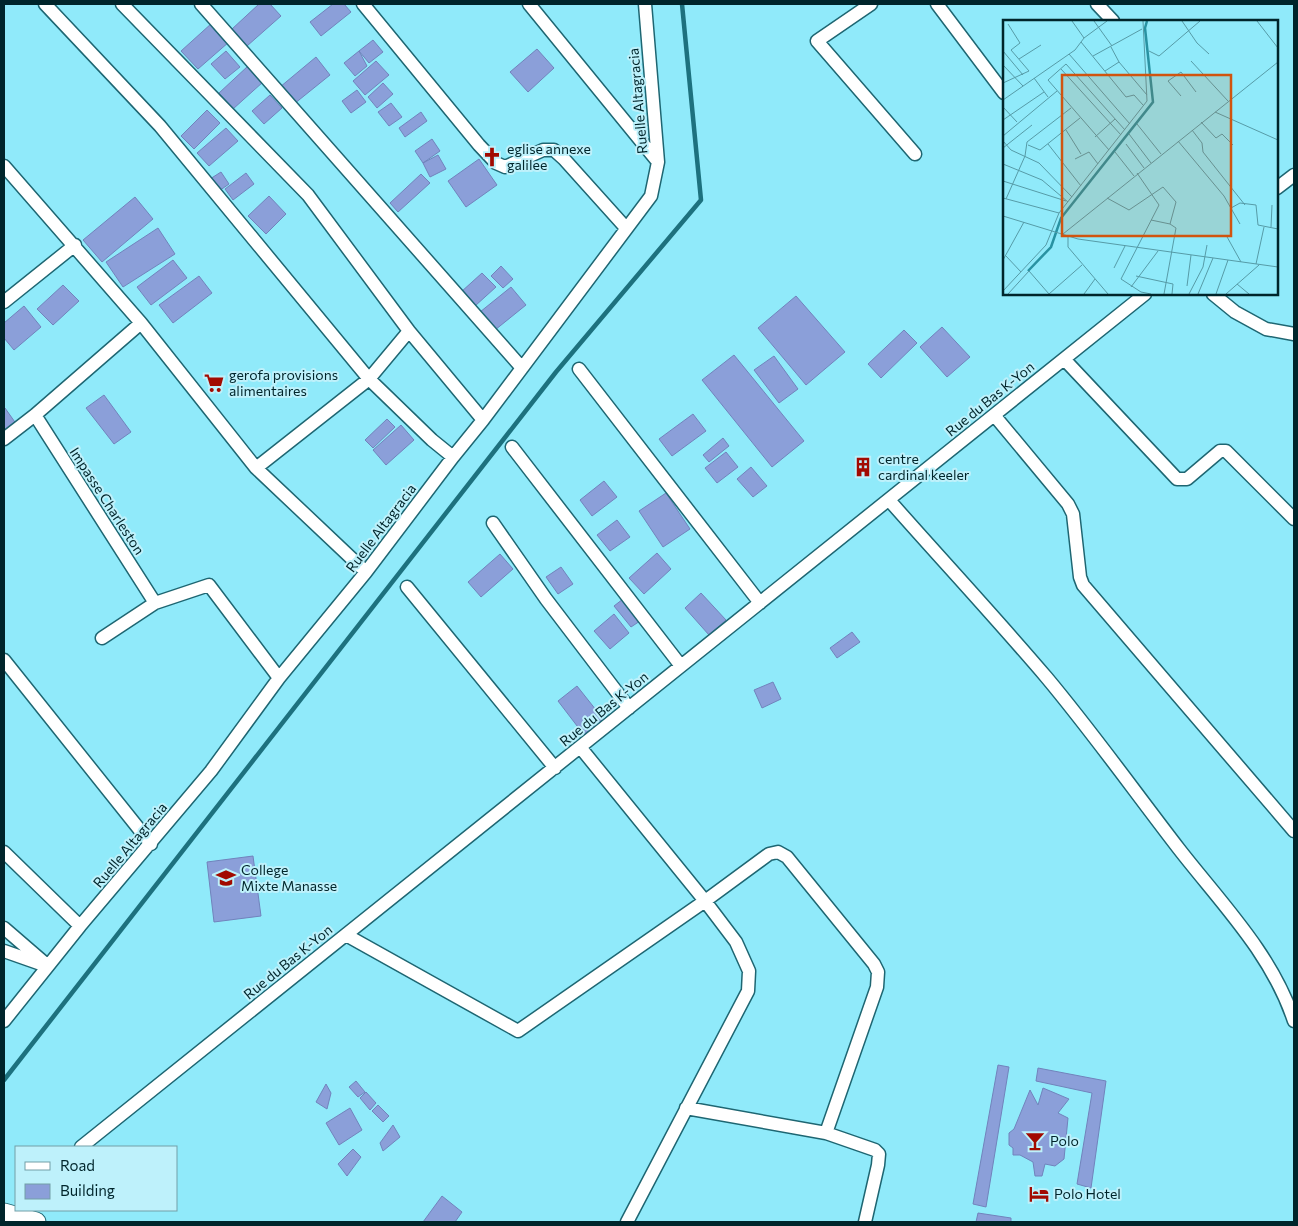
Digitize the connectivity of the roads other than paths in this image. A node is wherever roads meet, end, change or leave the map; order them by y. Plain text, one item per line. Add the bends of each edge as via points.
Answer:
1 (45, 4) edge
2 (122, 4) edge
3 (201, 4) edge
4 (363, 4) edge
5 (529, 4) edge
6 (645, 4) edge
7 (871, 4) edge
8 (937, 4) edge
9 (1097, 4) edge
10 (1112, 20) edge
11 (1003, 92) edge
12 (915, 154) dead end
13 (658, 162) junction
14 (4, 166) edge
15 (1294, 175) edge
16 (1278, 187) edge
17 (626, 228) junction
18 (75, 245) junction
19 (1145, 295) edge
20 (1214, 295) edge
21 (4, 302) edge
22 (141, 322) junction
23 (409, 331) junction
24 (1294, 334) edge
25 (1064, 359) junction
26 (522, 368) junction
27 (579, 369) dead end
28 (369, 379) junction
29 (35, 415) junction
30 (994, 415) junction
31 (483, 420) junction
32 (4, 439) edge
33 (512, 446) dead end
34 (453, 457) junction
35 (256, 468) junction
36 (889, 500) junction
37 (1294, 519) edge
38 (493, 523) dead end
39 (366, 572) junction
40 (407, 587) dead end
41 (155, 603) junction
42 (760, 603) junction
43 (102, 638) dead end
44 (4, 660) edge
45 (681, 666) junction
46 (279, 678) junction
47 (629, 708) junction
48 (580, 747) junction
49 (555, 768) junction
50 (1294, 831) edge
51 (151, 844) junction
52 (4, 852) edge
53 (705, 901) junction
54 (80, 926) junction
55 (4, 928) edge
56 (346, 935) junction
57 (4, 951) edge
58 (48, 966) junction
59 (1294, 1016) edge
60 (4, 1020) edge
61 (686, 1108) junction
62 (826, 1133) junction
63 (83, 1146) edge
64 (11, 1212) edge
65 (36, 1222) edge
66 (626, 1222) edge
67 (865, 1222) edge

1 - 28 street via 160,126
2 - 23 street via 308,195
3 - 26 street
4 - 17 street via 496,163 505,167 543,150 554,150
5 - 13 street
6 - 13 street, Ruelle Altagracia
7 - 12 street via 818,41
8 - 11 street
9 - 10 street
13 - 17 street, Ruelle Altagracia via 651,196
14 - 18 street
15 - 16 street
17 - 26 street, Ruelle Altagracia
18 - 21 street
18 - 22 street
19 - 25 street, Rue du Bas K-Yon
20 - 24 street via 1235,312 1266,329
22 - 29 street
22 - 35 street
23 - 28 street
23 - 31 street
25 - 30 street, Rue du Bas K-Yon
25 - 37 street via 1177,479 1187,479 1220,451 1226,451
26 - 31 street, Ruelle Altagracia
27 - 42 street
28 - 34 street
28 - 35 street
29 - 32 street
29 - 41 street, Impasse Charleston
30 - 36 street, Rue du Bas K-Yon
30 - 50 street via 1074,514 1083,585
31 - 34 street, Ruelle Altagracia
33 - 45 street
34 - 39 street, Ruelle Altagracia
35 - 39 street
36 - 42 street, Rue du Bas K-Yon
36 - 59 street via 1047,679 1240,923 1266,961
38 - 47 street
39 - 46 street, Ruelle Altagracia
40 - 49 street
41 - 43 street
41 - 46 street via 209,585
42 - 45 street, Rue du Bas K-Yon
44 - 51 street
45 - 47 street, Rue du Bas K-Yon
46 - 51 street, Ruelle Altagracia via 211,772
47 - 48 street, Rue du Bas K-Yon
48 - 49 street, Rue du Bas K-Yon
48 - 53 street
49 - 56 street, Rue du Bas K-Yon
51 - 54 street, Ruelle Altagracia
52 - 54 street
53 - 56 street via 518,1031
53 - 61 street via 736,942 749,971 748,991
53 - 62 street via 769,854 778,852 787,857 874,964 878,972 878,987
54 - 58 street, Ruelle Altagracia
55 - 58 street
56 - 63 street, Rue du Bas K-Yon
57 - 58 street
58 - 60 street, Ruelle Altagracia
61 - 62 street
61 - 66 street
62 - 67 street via 879,1154
64 - 65 main road

